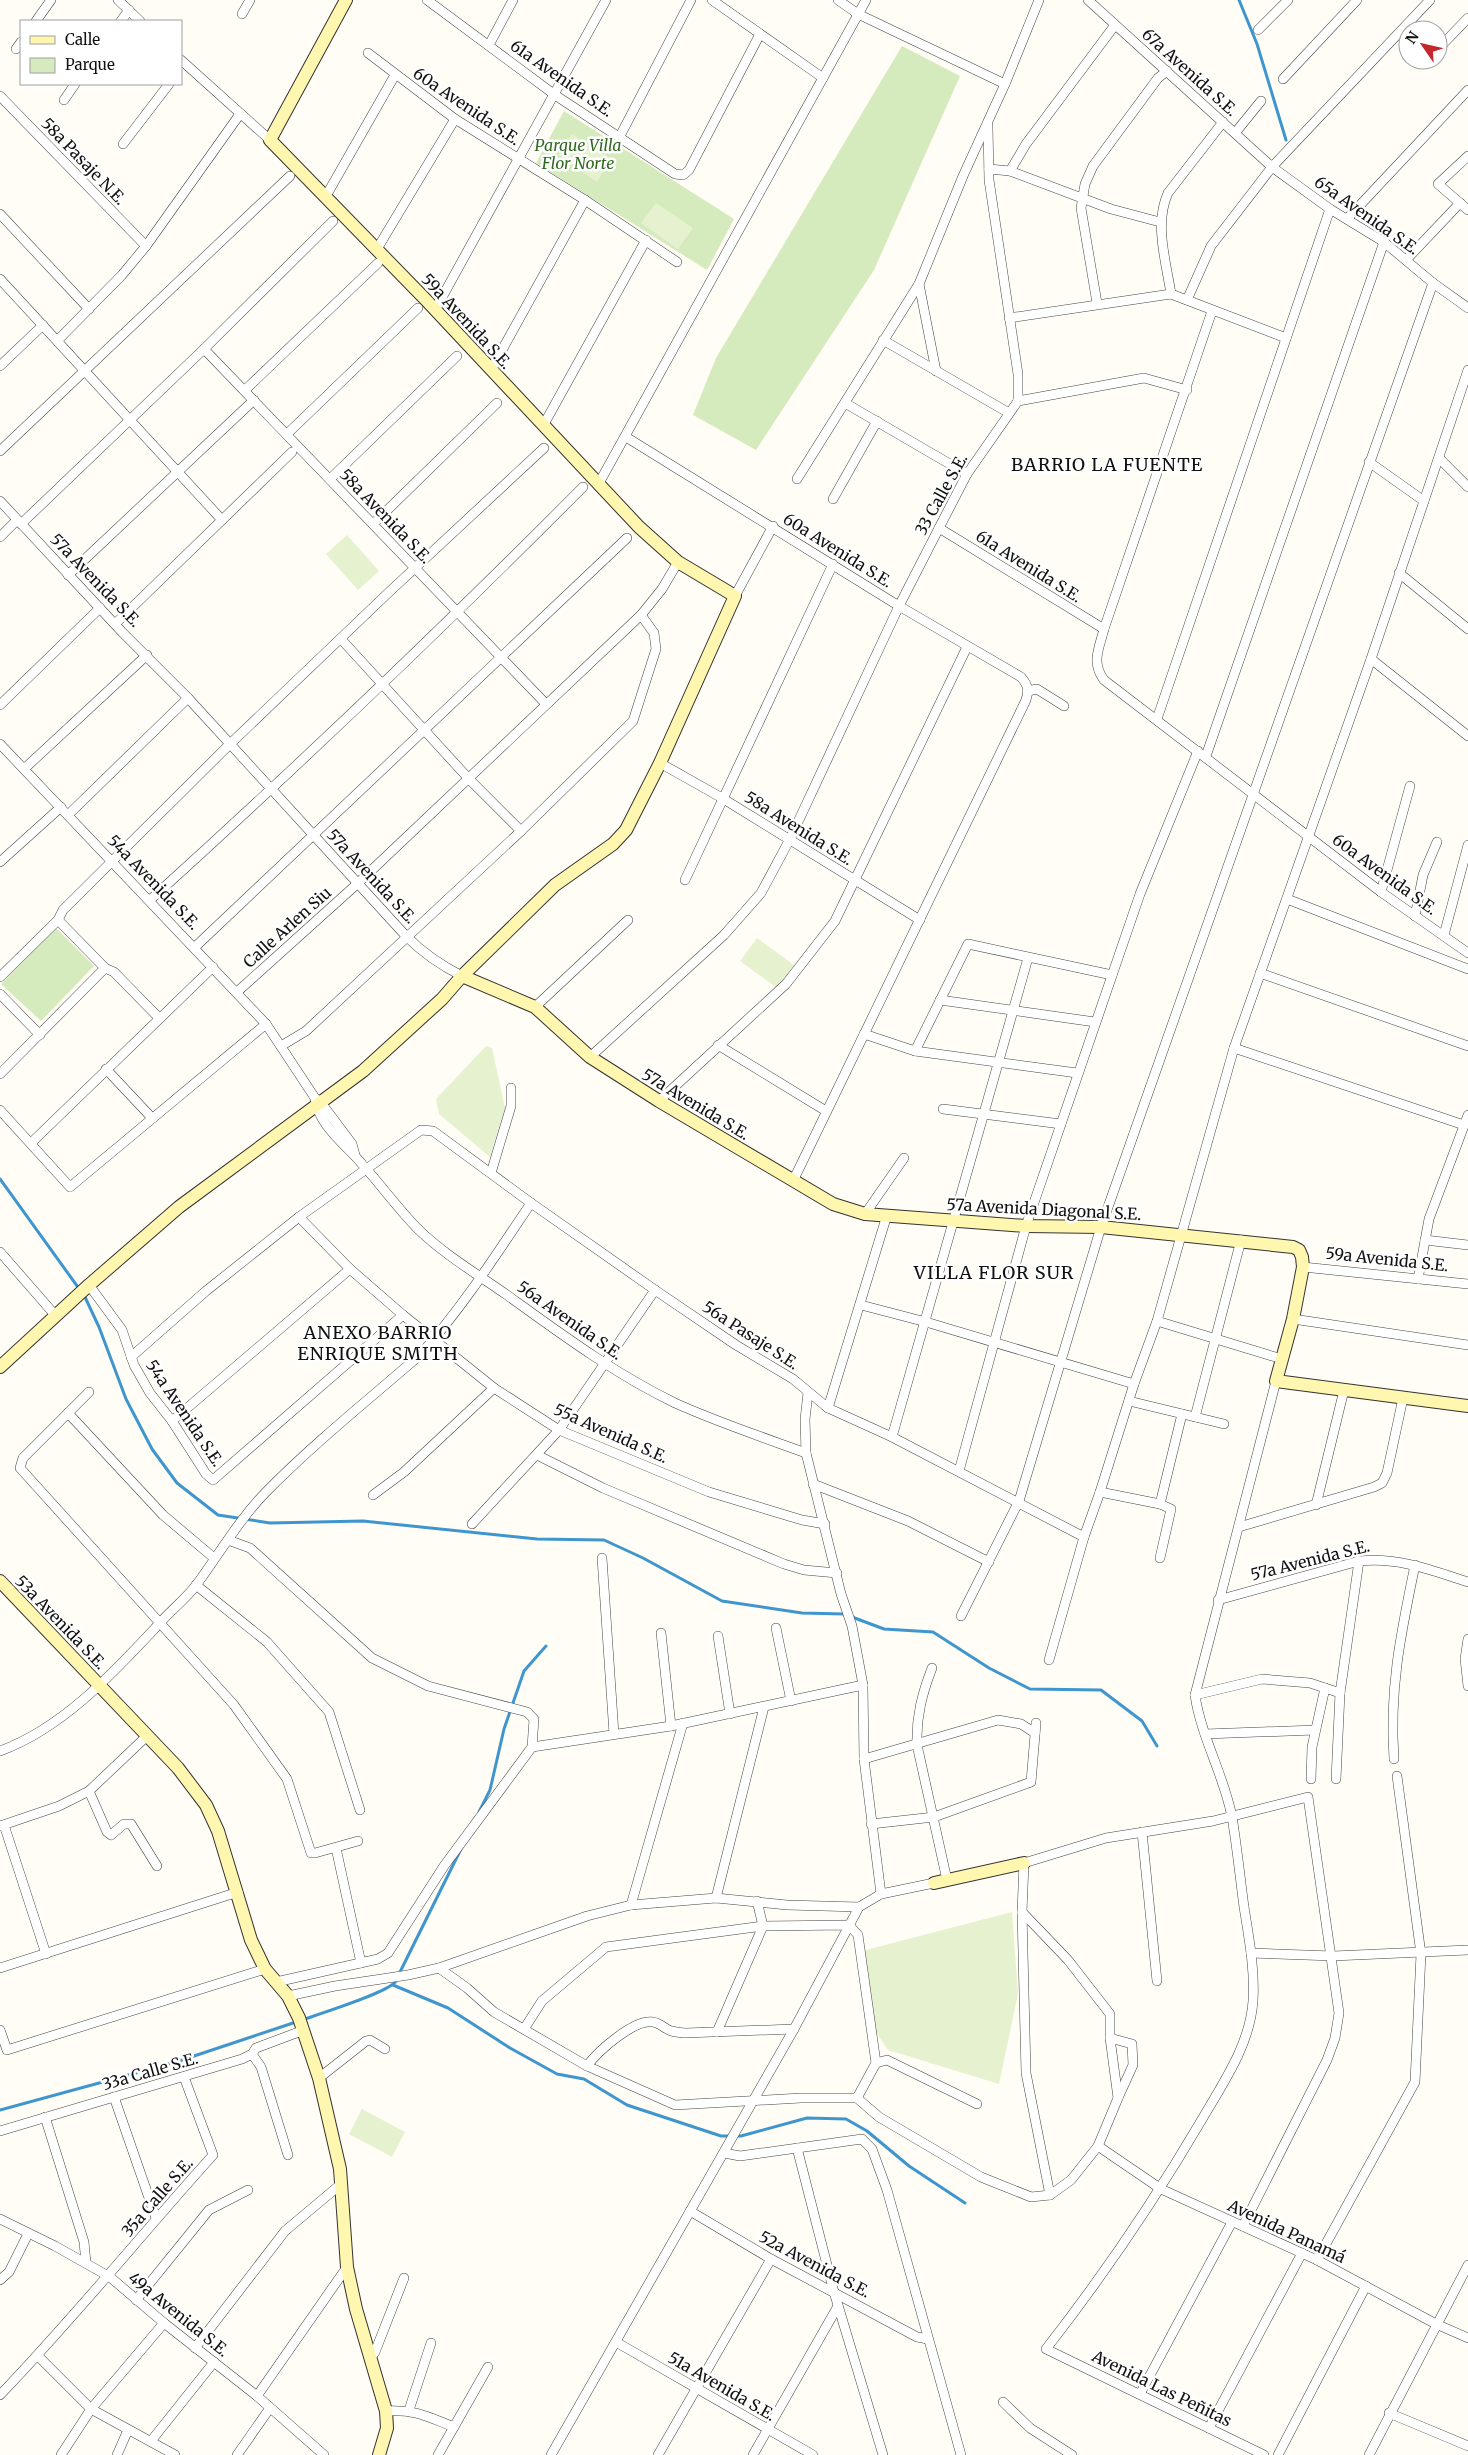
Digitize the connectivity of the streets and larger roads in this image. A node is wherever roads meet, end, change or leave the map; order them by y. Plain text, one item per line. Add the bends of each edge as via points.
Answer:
1 (51, 0) edge
2 (118, 0) edge
3 (250, 0) edge
4 (346, 0) edge
5 (513, 0) edge
6 (606, 0) edge
7 (691, 0) edge
8 (712, 0) edge
9 (838, 0) edge
10 (866, 0) edge
11 (1038, 0) edge
12 (1088, 0) edge
13 (1288, 0) edge
14 (1357, 0) edge
15 (1430, 0) edge
16 (430, 1) edge
17 (129, 10) junction
18 (242, 14) dead end
19 (858, 14) junction
20 (1468, 18) edge
21 (37, 20) edge
22 (122, 20) edge
23 (139, 20) edge
24 (1115, 25) junction
25 (1258, 30) dead end
26 (760, 34) junction
27 (1448, 39) edge
28 (489, 45) junction
29 (368, 53) dead end
30 (182, 63) edge
31 (1167, 71) junction
32 (395, 74) junction
33 (823, 78) junction
34 (1283, 79) dead end
35 (1005, 84) junction
36 (75, 85) edge
37 (168, 85) edge
38 (1468, 90) edge
39 (556, 95) junction
40 (0, 96) edge
41 (64, 100) dead end
42 (1261, 102) dead end
43 (240, 114) junction
44 (455, 119) junction
45 (988, 122) junction
46 (1223, 122) junction
47 (1235, 133) junction
48 (620, 136) junction
49 (270, 140) junction
50 (123, 144) dead end
51 (1468, 156) edge
52 (520, 160) junction
53 (1272, 166) junction
54 (989, 169) junction
55 (1010, 172) junction
56 (290, 176) dead end
57 (326, 196) junction
58 (1081, 199) junction
59 (585, 200) junction
60 (1460, 203) junction
61 (1330, 209) junction
62 (1468, 210) edge
63 (0, 214) edge
64 (1347, 219) junction
65 (333, 221) dead end
66 (1160, 222) junction
67 (646, 240) junction
68 (1384, 242) junction
69 (146, 246) junction
70 (377, 249) junction
71 (1406, 260) junction
72 (677, 262) dead end
73 (378, 263) dead end
74 (0, 280) edge
75 (1433, 283) junction
76 (919, 284) junction
77 (1171, 294) junction
78 (1187, 300) junction
79 (1097, 303) junction
80 (418, 308) dead end
81 (1468, 308) edge
82 (89, 309) junction
83 (435, 310) junction
84 (1212, 311) junction
85 (1010, 318) junction
86 (43, 324) junction
87 (1286, 338) junction
88 (58, 340) junction
89 (883, 340) junction
90 (204, 349) junction
91 (457, 356) dead end
92 (0, 366) edge
93 (85, 370) junction
94 (491, 370) junction
95 (1468, 370) edge
96 (936, 371) junction
97 (245, 390) junction
98 (1186, 390) junction
99 (254, 400) junction
100 (1018, 401) junction
101 (497, 403) dead end
102 (845, 403) junction
103 (1009, 413) junction
104 (128, 420) junction
105 (878, 421) junction
106 (543, 426) junction
107 (287, 434) junction
108 (626, 437) junction
109 (544, 448) dead end
110 (0, 451) edge
111 (292, 452) dead end
112 (1439, 458) junction
113 (1369, 462) junction
114 (177, 472) junction
115 (967, 474) junction
116 (330, 478) junction
117 (797, 478) dead end
118 (598, 485) junction
119 (1468, 486) edge
120 (583, 488) dead end
121 (833, 498) dead end
122 (0, 501) edge
123 (1424, 501) junction
124 (222, 520) junction
125 (19, 522) junction
126 (373, 524) junction
127 (773, 526) junction
128 (938, 528) junction
129 (0, 537) edge
130 (627, 538) dead end
131 (678, 562) junction
132 (832, 564) junction
133 (415, 568) junction
134 (1399, 573) junction
135 (68, 575) junction
136 (735, 596) junction
137 (899, 606) junction
138 (100, 608) junction
139 (458, 613) junction
140 (641, 615) junction
141 (115, 624) junction
142 (1104, 629) junction
143 (1468, 629) edge
144 (341, 639) junction
145 (967, 647) junction
146 (147, 655) junction
147 (502, 658) junction
148 (1371, 659) junction
149 (383, 684) junction
150 (1028, 691) junction
151 (188, 698) junction
152 (0, 704) edge
153 (546, 704) junction
154 (1064, 706) dead end
155 (1157, 719) junction
156 (425, 729) junction
157 (1468, 736) edge
158 (0, 744) edge
159 (230, 744) junction
160 (1202, 753) junction
161 (660, 763) junction
162 (24, 770) junction
163 (469, 778) junction
164 (1410, 786) dead end
165 (271, 790) junction
166 (1254, 794) junction
167 (722, 798) junction
168 (61, 807) junction
169 (68, 814) junction
170 (520, 831) junction
171 (313, 836) junction
172 (1309, 838) junction
173 (790, 839) junction
174 (1437, 842) dead end
175 (1468, 845) edge
176 (112, 861) junction
177 (0, 862) edge
178 (685, 880) dead end
179 (856, 881) junction
180 (356, 884) junction
181 (1381, 892) junction
182 (150, 900) junction
183 (1288, 900) junction
184 (1415, 916) junction
185 (58, 920) junction
186 (628, 920) dead end
187 (920, 920) junction
188 (1444, 935) junction
189 (406, 936) junction
190 (195, 947) junction
191 (1468, 953) edge
192 (1028, 958) junction
193 (213, 967) junction
194 (105, 968) junction
195 (1468, 969) edge
196 (1260, 974) junction
197 (1112, 975) junction
198 (462, 976) junction
199 (0, 977) edge
200 (237, 992) junction
201 (0, 994) edge
202 (940, 1000) junction
203 (535, 1008) junction
204 (1014, 1012) junction
205 (159, 1018) junction
206 (1095, 1022) junction
207 (266, 1024) junction
208 (864, 1034) junction
209 (40, 1035) junction
210 (718, 1045) junction
211 (281, 1046) junction
212 (1468, 1046) edge
213 (1234, 1048) junction
214 (916, 1051) junction
215 (590, 1057) junction
216 (999, 1064) junction
217 (106, 1070) junction
218 (1077, 1073) junction
219 (0, 1074) edge
220 (511, 1088) dead end
221 (659, 1101) junction
222 (318, 1102) junction
223 (943, 1109) dead end
224 (0, 1110) edge
225 (826, 1111) junction
226 (985, 1115) junction
227 (1468, 1115) edge
228 (152, 1118) junction
229 (1062, 1124) junction
230 (1464, 1125) junction
231 (31, 1143) junction
232 (904, 1158) dead end
233 (367, 1169) junction
234 (491, 1173) junction
235 (794, 1181) junction
236 (531, 1203) junction
237 (865, 1214) junction
238 (887, 1215) junction
239 (299, 1217) junction
240 (955, 1220) junction
241 (1026, 1226) junction
242 (1101, 1227) junction
243 (1180, 1234) junction
244 (1241, 1240) junction
245 (1425, 1240) junction
246 (1468, 1245) edge
247 (0, 1252) edge
248 (4, 1263) edge
249 (1303, 1267) junction
250 (350, 1269) junction
251 (481, 1276) junction
252 (1418, 1279) junction
253 (1468, 1284) edge
254 (84, 1289) junction
255 (655, 1290) junction
256 (861, 1304) junction
257 (55, 1315) junction
258 (403, 1315) junction
259 (1293, 1319) junction
260 (1157, 1321) junction
261 (926, 1322) junction
262 (1217, 1338) junction
263 (435, 1339) junction
264 (993, 1342) junction
265 (1468, 1345) edge
266 (131, 1357) junction
267 (1282, 1359) junction
268 (1060, 1362) junction
269 (605, 1364) junction
270 (0, 1367) edge
271 (1276, 1381) junction
272 (1134, 1384) junction
273 (494, 1388) junction
274 (1344, 1390) junction
275 (89, 1392) dead end
276 (808, 1393) junction
277 (1402, 1398) junction
278 (1129, 1401) junction
279 (1468, 1406) edge
280 (828, 1408) junction
281 (68, 1413) junction
282 (1182, 1414) junction
283 (1195, 1417) junction
284 (172, 1421) junction
285 (1224, 1424) dead end
286 (559, 1430) junction
287 (892, 1437) junction
288 (806, 1453) junction
289 (538, 1456) junction
290 (959, 1472) junction
291 (813, 1484) junction
292 (1100, 1492) junction
293 (373, 1495) dead end
294 (1019, 1502) junction
295 (1160, 1504) junction
296 (1316, 1505) junction
297 (472, 1524) dead end
298 (825, 1524) junction
299 (1239, 1527) junction
300 (1084, 1537) junction
301 (230, 1538) junction
302 (214, 1558) junction
303 (602, 1558) dead end
304 (1160, 1558) dead end
305 (1359, 1561) junction
306 (989, 1562) junction
307 (1415, 1565) junction
308 (837, 1573) junction
309 (0, 1581) edge
310 (1468, 1582) edge
311 (196, 1585) junction
312 (1218, 1600) junction
313 (961, 1616) dead end
314 (159, 1623) junction
315 (776, 1628) dead end
316 (661, 1633) dead end
317 (718, 1636) dead end
318 (1468, 1639) edge
319 (1049, 1660) dead end
320 (932, 1668) dead end
321 (99, 1684) junction
322 (863, 1685) junction
323 (1468, 1686) edge
324 (1325, 1688) junction
325 (1340, 1693) junction
326 (1195, 1694) junction
327 (791, 1701) junction
328 (764, 1708) junction
329 (730, 1714) junction
330 (683, 1723) junction
331 (671, 1726) junction
332 (1315, 1730) junction
333 (614, 1734) junction
334 (1206, 1734) junction
335 (148, 1735) junction
336 (917, 1745) junction
337 (532, 1747) junction
338 (0, 1751) edge
339 (864, 1759) junction
340 (1394, 1759) dead end
341 (1397, 1776) dead end
342 (1312, 1779) dead end
343 (1336, 1779) dead end
344 (89, 1791) junction
345 (360, 1810) dead end
346 (1231, 1816) junction
347 (934, 1817) junction
348 (871, 1824) junction
349 (2, 1826) edge
350 (1142, 1832) junction
351 (358, 1842) dead end
352 (336, 1848) junction
353 (1024, 1863) junction
354 (157, 1866) dead end
355 (947, 1880) junction
356 (934, 1883) joint
357 (238, 1892) junction
358 (881, 1894) junction
359 (716, 1898) junction
360 (757, 1901) junction
361 (631, 1905) junction
362 (859, 1907) junction
363 (1022, 1912) junction
364 (763, 1926) junction
365 (849, 1926) junction
366 (1468, 1950) edge
367 (1251, 1953) junction
368 (46, 1954) junction
369 (1421, 1954) junction
370 (1333, 1956) junction
371 (360, 1963) junction
372 (0, 1968) edge
373 (439, 1968) junction
374 (265, 1969) junction
375 (1157, 1981) dead end
376 (276, 1982) junction
377 (288, 1996) junction
378 (302, 2025) junction
379 (524, 2029) junction
380 (794, 2029) junction
381 (0, 2030) edge
382 (717, 2032) junction
383 (1110, 2038) junction
384 (385, 2049) dead end
385 (252, 2054) junction
386 (876, 2063) junction
387 (587, 2066) junction
388 (184, 2077) junction
389 (319, 2078) junction
390 (114, 2097) junction
391 (857, 2098) junction
392 (1118, 2098) junction
393 (753, 2102) junction
394 (976, 2104) dead end
395 (45, 2117) junction
396 (0, 2131) edge
397 (1098, 2146) junction
398 (797, 2148) junction
399 (724, 2153) junction
400 (288, 2155) dead end
401 (341, 2184) junction
402 (1161, 2189) junction
403 (248, 2190) dead end
404 (1050, 2195) junction
405 (690, 2211) junction
406 (156, 2218) junction
407 (0, 2219) edge
408 (1232, 2222) junction
409 (1243, 2226) junction
410 (28, 2234) junction
411 (1302, 2253) junction
412 (771, 2259) junction
413 (1317, 2260) junction
414 (86, 2263) junction
415 (1468, 2265) edge
416 (347, 2267) junction
417 (110, 2276) junction
418 (404, 2278) dead end
419 (0, 2280) edge
420 (1366, 2286) junction
421 (834, 2292) junction
422 (136, 2300) junction
423 (838, 2306) junction
424 (164, 2323) junction
425 (1436, 2324) junction
426 (1468, 2338) edge
427 (928, 2339) junction
428 (616, 2342) junction
429 (431, 2343) dead end
430 (195, 2348) junction
431 (38, 2356) junction
432 (370, 2358) junction
433 (214, 2362) junction
434 (488, 2368) dead end
435 (696, 2388) junction
436 (1140, 2394) junction
437 (0, 2395) edge
438 (257, 2396) junction
439 (1003, 2402) dead end
440 (270, 2408) junction
441 (91, 2409) junction
442 (409, 2410) junction
443 (386, 2411) junction
444 (1389, 2413) junction
445 (454, 2427) junction
446 (1209, 2428) junction
447 (767, 2429) junction
448 (128, 2430) junction
449 (151, 2441) junction
450 (1468, 2446) edge
451 (555, 2454) edge
452 (61, 2455) edge
453 (117, 2455) edge
454 (175, 2455) edge
455 (237, 2455) edge
456 (324, 2455) edge
457 (379, 2455) edge
458 (438, 2455) edge
459 (658, 2455) edge
460 (753, 2455) edge
461 (813, 2455) edge
462 (883, 2455) edge
463 (960, 2455) edge
464 (1072, 2455) edge
465 (1264, 2455) edge
466 (1278, 2455) edge
467 (1369, 2455) edge

1 - 21 street
2 - 17 street
3 - 18 street
4 - 49 street
5 - 28 street
6 - 39 street
7 - 48 street
8 - 26 street
9 - 19 street
10 - 19 street
11 - 35 street
12 - 24 street, 67a Avenida S.E.
13 - 25 street
14 - 34 street
15 - 53 street
16 - 28 street, 61a Avenida S.E.
17 - 22 street
17 - 23 street
19 - 33 street
19 - 35 street
20 - 27 street
24 - 31 street, 67a Avenida S.E.
24 - 55 street via 1026,144
26 - 33 street
26 - 48 street, 61a Avenida S.E. via 689,170 683,175 675,174
28 - 39 street, 61a Avenida S.E.
29 - 32 street, 60a Avenida S.E.
30 - 43 street, 59a Avenida S.E.
31 - 46 street, 67a Avenida S.E.
31 - 58 street via 1158,78 1093,166
32 - 44 street, 60a Avenida S.E.
32 - 57 street
33 - 108 street
35 - 45 street
36 - 41 street
37 - 50 street
38 - 64 street
39 - 48 street, 61a Avenida S.E.
39 - 52 street
40 - 69 street, 58a Pasaje N.E.
42 - 47 street
43 - 49 street, 59a Avenida S.E.
43 - 69 street
44 - 52 street, 60a Avenida S.E.
44 - 70 street
45 - 54 street
45 - 76 street
46 - 47 street, 67a Avenida S.E.
46 - 66 street via 1168,193
47 - 53 street, 67a Avenida S.E.
49 - 57 street, 59a Avenida S.E.
51 - 60 street via 1438,184
52 - 59 street, 60a Avenida S.E.
52 - 83 street
53 - 61 street, 65a Avenida S.E.
53 - 78 street via 1212,246
54 - 55 street
54 - 85 street
55 - 58 street
56 - 93 street
57 - 70 street, 59a Avenida S.E.
58 - 66 street
58 - 79 street
59 - 67 street, 60a Avenida S.E.
59 - 94 street
60 - 62 street
60 - 71 street
61 - 64 street, 65a Avenida S.E.
61 - 87 street
63 - 82 street
64 - 68 street, 65a Avenida S.E.
65 - 90 street
66 - 77 street
67 - 72 street, 60a Avenida S.E.
67 - 106 street
68 - 71 street, 65a Avenida S.E.
68 - 160 street
69 - 82 street
70 - 83 street, 59a Avenida S.E.
71 - 75 street, 65a Avenida S.E.
73 - 97 street
74 - 86 street
75 - 81 street, 65a Avenida S.E.
75 - 113 street
76 - 89 street
76 - 96 street
77 - 78 street
77 - 79 street
78 - 84 street
79 - 85 street
80 - 107 street
82 - 88 street
83 - 94 street, 59a Avenida S.E.
84 - 87 street
84 - 98 street
85 - 100 street via 1018,374
86 - 88 street
86 - 92 street
87 - 155 street
88 - 93 street
89 - 96 street
89 - 102 street
90 - 97 street, 58a Avenida S.E.
90 - 104 street
91 - 116 street
93 - 104 street
93 - 110 street
94 - 106 street, 59a Avenida S.E.
95 - 112 street
96 - 103 street
97 - 99 street, 58a Avenida S.E.
98 - 100 street via 1144,378
98 - 142 street
99 - 107 street, 58a Avenida S.E.
99 - 114 street
100 - 103 street, 33 Calle S.E.
101 - 126 street
102 - 105 street
102 - 117 street
103 - 115 street, 33 Calle S.E.
104 - 114 street
104 - 125 street
105 - 115 street
105 - 121 street
106 - 118 street, 59a Avenida S.E.
107 - 116 street, 58a Avenida S.E.
108 - 118 street
108 - 127 street, 60a Avenida S.E.
109 - 133 street
111 - 124 street
112 - 119 street
112 - 123 street
113 - 123 street
113 - 166 street
114 - 124 street
114 - 135 street
115 - 128 street, 33 Calle S.E.
116 - 126 street, 58a Avenida S.E.
118 - 131 street, 59a Avenida S.E.
120 - 139 street
122 - 125 street, 57a Avenida S.E.
123 - 134 street
124 - 141 street
125 - 129 street
125 - 135 street, 57a Avenida S.E.
126 - 133 street, 58a Avenida S.E.
127 - 132 street, 60a Avenida S.E.
127 - 136 street
128 - 137 street, 33 Calle S.E.
128 - 142 street, 61a Avenida S.E.
130 - 147 street
131 - 136 street, 59a Avenida S.E.
131 - 140 street, Calle Arlen Siu
132 - 137 street, 60a Avenida S.E.
132 - 167 street
133 - 139 street, 58a Avenida S.E.
133 - 144 street
134 - 143 street
134 - 148 street
135 - 138 street, 57a Avenida S.E.
136 - 161 street
137 - 145 street, 60a Avenida S.E.
137 - 173 street, 33 Calle S.E.
138 - 141 street, 57a Avenida S.E.
138 - 152 street
139 - 147 street, 58a Avenida S.E.
139 - 149 street
140 - 153 street, Calle Arlen Siu
140 - 170 street via 654,633 656,650 633,721
141 - 146 street, 57a Avenida S.E.
142 - 155 street, 60a Avenida S.E. via 1096,658 1097,670 1104,680
144 - 149 street
144 - 159 street
145 - 150 street, 60a Avenida S.E. via 1022,678
145 - 179 street
146 - 151 street, 57a Avenida S.E.
146 - 162 street
147 - 153 street, 58a Avenida S.E.
147 - 156 street
148 - 157 street
148 - 172 street
149 - 156 street
149 - 165 street
150 - 154 street via 1037,689
150 - 187 street
151 - 159 street, 57a Avenida S.E.
151 - 169 street
153 - 163 street, Calle Arlen Siu
155 - 160 street, 60a Avenida S.E.
156 - 163 street
156 - 171 street
158 - 162 street, 54a Avenida S.E.
159 - 165 street, 57a Avenida S.E.
159 - 176 street
160 - 166 street, 60a Avenida S.E.
160 - 197 street via 1140,894
161 - 167 street, 58a Avenida S.E.
161 - 198 street via 626,830 555,885
162 - 168 street, 54a Avenida S.E.
163 - 170 street
163 - 180 street, Calle Arlen Siu
164 - 181 street
165 - 171 street, 57a Avenida S.E.
165 - 182 street
166 - 172 street, 60a Avenida S.E.
166 - 242 street
167 - 173 street, 58a Avenida S.E.
167 - 178 street
168 - 169 street, 54a Avenida S.E.
168 - 177 street
169 - 176 street, 54a Avenida S.E.
170 - 189 street
171 - 180 street, 57a Avenida S.E.
171 - 190 street
172 - 181 street, 60a Avenida S.E.
172 - 183 street
173 - 179 street, 58a Avenida S.E.
173 - 215 street, 33 Calle S.E. via 749,908 724,935
174 - 184 street via 1423,875
175 - 188 street
176 - 182 street, 54a Avenida S.E.
176 - 185 street via 63,910
179 - 187 street, 58a Avenida S.E.
179 - 210 street via 835,921 786,984
180 - 189 street, 57a Avenida S.E.
180 - 200 street, Calle Arlen Siu
181 - 184 street, 60a Avenida S.E.
182 - 190 street, 54a Avenida S.E.
183 - 195 street
183 - 196 street
184 - 188 street, 60a Avenida S.E.
185 - 194 street
185 - 199 street
186 - 203 street
187 - 208 street
188 - 191 street, 60a Avenida S.E.
189 - 198 street, 57a Avenida S.E. via 422,953
189 - 211 street via 306,1031
190 - 193 street, 54a Avenida S.E.
192 - 197 street
192 - 202 street via 968,944
192 - 204 street
193 - 200 street, 54a Avenida S.E.
193 - 205 street
194 - 205 street via 114,972
194 - 209 street
196 - 212 street
196 - 213 street
197 - 206 street
198 - 203 street, 57a Avenida S.E.
198 - 222 street via 442,999 363,1071
200 - 207 street, 54a Avenida S.E.
201 - 209 street
202 - 204 street
202 - 214 street
203 - 215 street, 57a Avenida S.E.
204 - 206 street
204 - 216 street
205 - 217 street
206 - 218 street
207 - 211 street, 54a Avenida S.E.
207 - 228 street
208 - 214 street
208 - 225 street
209 - 219 street
210 - 221 street
210 - 225 street
211 - 222 street, 56a Avenida S.E.
213 - 230 street
213 - 243 street
214 - 216 street
215 - 221 street, 57a Avenida S.E.
216 - 218 street
216 - 226 street
217 - 228 street
217 - 231 street
218 - 229 street
220 - 234 street via 511,1106
221 - 235 street, 57a Avenida S.E.
222 - 233 street, 56a Avenida S.E. via 352,1144 355,1155
222 - 254 street via 179,1207
223 - 226 street
224 - 231 street
225 - 235 street
226 - 229 street
226 - 240 street
227 - 230 street
228 - 231 street via 70,1187
229 - 241 street
230 - 245 street via 1429,1219
232 - 237 street
233 - 234 street, 56a Pasaje S.E. via 421,1130 434,1131
233 - 239 street
233 - 251 street, 56a Avenida S.E. via 420,1230
234 - 236 street, 56a Pasaje S.E.
235 - 237 street, 57a Avenida Diagonal S.E. via 833,1204
236 - 251 street
236 - 255 street, 56a Pasaje S.E.
237 - 238 street, 57a Avenida Diagonal S.E.
238 - 240 street, 57a Avenida Diagonal S.E.
238 - 256 street
239 - 250 street, 55a Avenida S.E.
239 - 266 street via 206,1291
240 - 241 street, 57a Avenida Diagonal S.E.
240 - 261 street
241 - 242 street, 57a Avenida Diagonal S.E.
241 - 264 street
242 - 243 street, 57a Avenida Diagonal S.E.
242 - 268 street
243 - 244 street, 57a Avenida Diagonal S.E.
243 - 260 street
244 - 249 street, 57a Avenida Diagonal S.E. via 1281,1244 1299,1250
244 - 262 street
245 - 246 street
245 - 252 street
247 - 248 street
248 - 257 street
249 - 252 street, 59a Avenida S.E.
249 - 259 street
250 - 258 street, 55a Avenida S.E.
250 - 284 street
251 - 263 street
251 - 269 street, 56a Avenida S.E.
252 - 253 street, 59a Avenida S.E.
254 - 257 street
254 - 266 street, 54a Avenida S.E. via 122,1330
255 - 269 street
255 - 276 street, 56a Pasaje S.E. via 793,1379
256 - 261 street
256 - 280 street
257 - 270 street
258 - 263 street, 55a Avenida S.E.
258 - 284 street, 54a Avenida S.E. via 213,1480
259 - 265 street
259 - 267 street
260 - 262 street
260 - 272 street
261 - 264 street
261 - 287 street
262 - 267 street
262 - 283 street
263 - 273 street, 55a Avenida S.E.
263 - 301 street via 263,1494
264 - 268 street
264 - 290 street
266 - 284 street, 54a Avenida S.E. via 150,1393
267 - 271 street
268 - 272 street
268 - 294 street
269 - 286 street
269 - 288 street, 56a Avenida S.E. via 675,1403
271 - 274 street
271 - 299 street
272 - 278 street
273 - 286 street, 55a Avenida S.E.
273 - 293 street via 404,1472
274 - 277 street
274 - 296 street
275 - 281 street
276 - 280 street, 56a Pasaje S.E.
276 - 288 street
277 - 279 street
277 - 296 street via 1387,1473 1382,1483
278 - 282 street
278 - 292 street
280 - 287 street, 56a Pasaje S.E.
281 - 302 street via 163,1515
281 - 314 street via 23,1458 20,1468
282 - 283 street
282 - 295 street
283 - 285 street
286 - 289 street
286 - 298 street, 55a Avenida S.E. via 709,1492
287 - 290 street, 56a Pasaje S.E.
288 - 291 street
289 - 297 street
289 - 308 street via 603,1488 784,1564 804,1570
290 - 294 street, 56a Pasaje S.E.
291 - 298 street
291 - 306 street via 908,1521
292 - 295 street
292 - 300 street
294 - 300 street, 56a Pasaje S.E.
294 - 306 street
295 - 304 street via 1171,1508
296 - 299 street
298 - 308 street
299 - 312 street
300 - 319 street
301 - 302 street
301 - 337 street via 250,1548 372,1658 428,1686 527,1712 534,1719
302 - 311 street
303 - 333 street
305 - 307 street, 57a Avenida S.E. via 1381,1559
305 - 312 street, 57a Avenida S.E.
305 - 325 street
306 - 313 street
307 - 310 street, 57a Avenida S.E.
307 - 340 street via 1397,1654 1392,1720
308 - 322 street via 852,1626
309 - 321 street, 53a Avenida S.E.
311 - 314 street
311 - 345 street via 267,1642 330,1712
312 - 326 street
314 - 321 street
314 - 352 street via 234,1705 287,1779 311,1852
315 - 327 street
316 - 331 street
317 - 329 street
318 - 323 street via 1465,1659
320 - 336 street via 921,1699 916,1726
321 - 335 street, 53a Avenida S.E.
321 - 338 street via 24,1743
322 - 327 street
322 - 339 street
324 - 325 street
324 - 326 street via 1310,1683 1262,1679
324 - 332 street
325 - 343 street
326 - 334 street via 1197,1711
327 - 328 street
328 - 329 street
328 - 359 street
329 - 330 street
330 - 331 street
330 - 361 street
331 - 333 street
332 - 334 street
332 - 342 street
333 - 337 street
334 - 346 street via 1225,1787
335 - 344 street
335 - 357 street, 53a Avenida S.E. via 206,1805
336 - 339 street
336 - 347 street
336 - 347 street via 998,1720 1035,1728 1031,1782
337 - 371 street via 444,1866 395,1945 383,1956
339 - 348 street
341 - 369 street
344 - 349 street via 59,1806
344 - 354 street via 107,1832 110,1835 124,1824 131,1824
346 - 350 street
346 - 367 street
346 - 370 street via 1308,1797
347 - 348 street
347 - 355 street
348 - 358 street
349 - 368 street
350 - 353 street via 1106,1838
350 - 375 street
351 - 352 street
352 - 371 street
353 - 355 street
353 - 363 street
355 - 356 street
356 - 358 street
357 - 368 street
357 - 374 street, 53a Avenida S.E. via 251,1940
358 - 362 street
359 - 360 street
359 - 361 street
360 - 362 street
360 - 364 street
361 - 373 street via 587,1916
362 - 365 street
363 - 383 street via 1068,1960 1110,2014
363 - 404 street via 1026,2073
364 - 365 street
364 - 379 street via 606,1947 542,2001
364 - 382 street
365 - 380 street
365 - 386 street via 858,1935
366 - 369 street
367 - 370 street
367 - 402 street via 1253,2000 1248,2030 1232,2068
368 - 372 street
369 - 370 street
369 - 413 street via 1415,2082
370 - 409 street via 1339,2013 1335,2038
371 - 376 street
373 - 377 street
373 - 379 street via 494,2012
374 - 376 street, 53a Avenida S.E.
374 - 381 street via 7,2050
376 - 377 street, 53a Avenida S.E.
377 - 378 street, 53a Avenida S.E.
378 - 385 street, 33a Calle S.E. via 256,2048
378 - 389 street, 53a Avenida S.E.
379 - 387 street
380 - 382 street
380 - 393 street
382 - 387 street via 671,2031 657,2023 646,2022 616,2037
383 - 392 street
383 - 392 street via 1132,2044 1133,2065
384 - 389 street via 366,2041
385 - 388 street, 33a Calle S.E.
385 - 400 street via 261,2067
386 - 391 street
386 - 394 street via 887,2060
387 - 393 street via 675,2105
388 - 390 street, 33a Calle S.E.
388 - 406 street, 35a Calle S.E. via 212,2155
389 - 401 street, 53a Avenida S.E. via 332,2128
390 - 395 street, 33a Calle S.E.
390 - 406 street
391 - 393 street
391 - 404 street via 879,2117 981,2177 1031,2197
392 - 397 street
393 - 399 street
395 - 396 street, 33a Calle S.E.
395 - 414 street via 84,2242
397 - 402 street, Avenida Panamá
397 - 404 street via 1071,2180
398 - 399 street via 740,2156
398 - 421 street
398 - 427 street via 862,2139 872,2149
399 - 405 street
401 - 416 street, 53a Avenida S.E.
401 - 430 street via 285,2231
402 - 408 street, Avenida Panamá
402 - 436 street, Avenida Las Peñitas via 1095,2287 1046,2348
403 - 422 street via 209,2210
405 - 412 street, 52a Avenida S.E.
405 - 428 street
406 - 417 street, 35a Calle S.E.
407 - 410 street, 49a Avenida S.E.
408 - 409 street, Avenida Panamá
408 - 436 street
409 - 411 street, Avenida Panamá
410 - 414 street, 49a Avenida S.E.
410 - 419 street via 9,2272
411 - 413 street, Avenida Panamá
411 - 446 street
412 - 421 street, 52a Avenida S.E.
412 - 435 street
413 - 420 street, Avenida Panamá
414 - 417 street, 49a Avenida S.E.
415 - 425 street
416 - 432 street, 53a Avenida S.E.
416 - 438 street
417 - 422 street, 49a Avenida S.E.
417 - 431 street, 35a Calle S.E.
418 - 432 street
420 - 425 street, Avenida Panamá
420 - 466 street
421 - 423 street
421 - 427 street, 52a Avenida S.E.
422 - 424 street, 49a Avenida S.E.
423 - 447 street
423 - 462 street
424 - 430 street, 49a Avenida S.E.
424 - 441 street
425 - 426 street, Avenida Panamá
425 - 444 street
427 - 463 street
428 - 435 street, 51a Avenida S.E.
428 - 451 street
429 - 442 street
430 - 433 street, 49a Avenida S.E.
431 - 437 street, 35a Calle S.E.
431 - 441 street
432 - 443 street, 53a Avenida S.E.
433 - 438 street, 49a Avenida S.E.
433 - 449 street
434 - 445 street
435 - 447 street, 51a Avenida S.E.
435 - 459 street
436 - 446 street, Avenida Las Peñitas
438 - 440 street, 49a Avenida S.E.
439 - 464 street via 1030,2428
440 - 455 street
440 - 456 street, 49a Avenida S.E.
441 - 448 street
441 - 452 street
442 - 443 street
442 - 445 street
443 - 457 street via 386,2428
444 - 450 street
444 - 467 street
445 - 458 street
446 - 465 street, Avenida Las Peñitas
447 - 460 street
447 - 461 street, 51a Avenida S.E.
448 - 449 street
448 - 453 street
449 - 454 street

